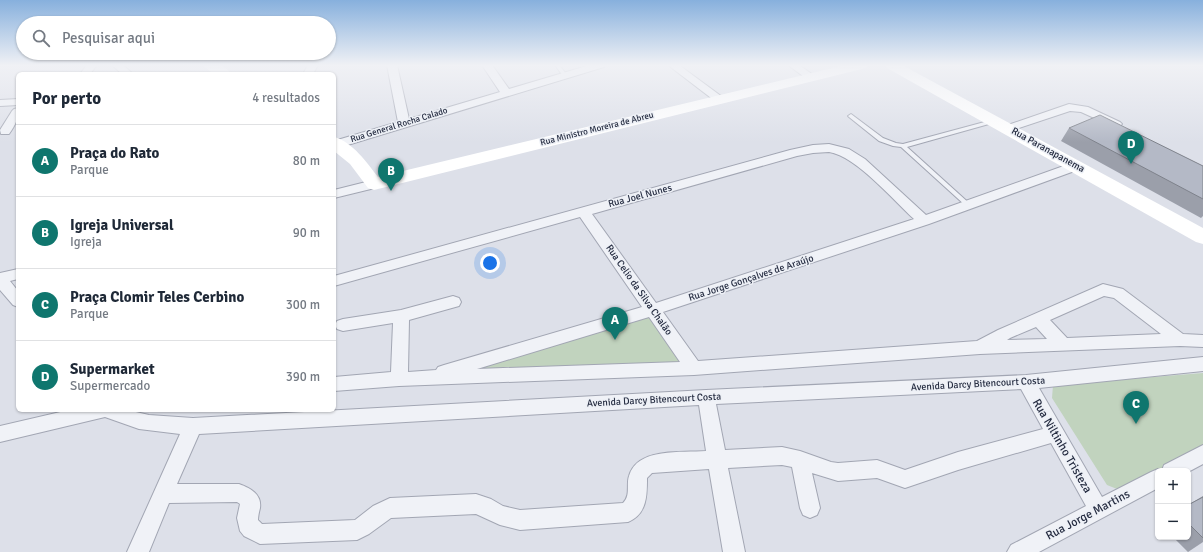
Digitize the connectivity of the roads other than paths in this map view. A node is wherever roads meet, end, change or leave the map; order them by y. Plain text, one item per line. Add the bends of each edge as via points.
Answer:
1 (397, 91) edge
2 (513, 91) edge
3 (708, 91) edge
4 (753, 91) edge
5 (939, 91) edge
6 (506, 93) joint
7 (719, 99) junction
8 (16, 102) edge
9 (0, 103) edge
10 (16, 114) edge
11 (852, 116) dead end
12 (404, 123) junction
13 (1002, 125) junction
14 (1128, 130) edge
15 (5, 131) dead end
16 (336, 143) edge
17 (903, 146) junction
18 (1076, 166) junction
19 (374, 184) junction
20 (336, 194) edge
21 (968, 205) junction
22 (583, 211) junction
23 (924, 221) junction
24 (1203, 237) edge
25 (16, 275) edge
26 (0, 279) edge
27 (336, 280) edge
28 (16, 299) edge
29 (453, 302) dead end
30 (652, 310) junction
31 (401, 316) junction
32 (1040, 319) junction
33 (342, 325) dead end
34 (1180, 340) junction
35 (1203, 341) edge
36 (1063, 345) junction
37 (980, 347) junction
38 (1203, 364) edge
39 (694, 368) junction
40 (399, 379) junction
41 (422, 379) junction
42 (1026, 382) junction
43 (336, 384) edge
44 (706, 397) junction
45 (94, 412) edge
46 (112, 412) edge
47 (193, 426) junction
48 (0, 434) edge
49 (1055, 434) junction
50 (1203, 454) edge
51 (717, 460) junction
52 (800, 460) junction
53 (1177, 468) edge
54 (1155, 480) edge
55 (164, 494) junction
56 (810, 508) dead end
57 (1099, 510) junction
58 (138, 552) edge
59 (734, 552) edge
60 (1018, 552) edge

1 - 12 street
2 - 6 street, Rua General Rocha Calado
3 - 7 street
4 - 7 street, Rua Ministro Moreira de Abreu
5 - 13 street, Rua Paranapanema
6 - 12 street, Rua General Rocha Calado
7 - 19 street, Rua Ministro Moreira de Abreu
8 - 9 street
10 - 15 street
11 - 17 lane via 881,140 893,146
12 - 16 street, Rua General Rocha Calado
13 - 14 street via 1069,107 1084,109
13 - 17 lane
13 - 18 street, Rua Paranapanema
16 - 19 street via 356,160
17 - 21 lane
18 - 21 street, Rua Jorge Gonçalves de Araújo
18 - 24 street, Rua Paranapanema
19 - 20 street, Rua Ministro Moreira de Abreu
21 - 23 street, Rua Jorge Gonçalves de Araújo
22 - 23 street, Rua Joel Nunes via 824,147 851,155 861,162
22 - 27 street, Rua Joel Nunes
22 - 30 street, Rua Celio da Silva Chalão
23 - 30 street, Rua Jorge Gonçalves de Araújo
25 - 26 street
26 - 28 street
29 - 31 street
30 - 39 street, Rua Celio da Silva Chalão
30 - 41 street, Rua Jorge Gonçalves de Araújo
31 - 33 street
31 - 40 street
32 - 34 street via 1103,290 1109,290 1118,293
32 - 36 street
32 - 37 street
34 - 35 street
34 - 36 street
36 - 37 street
37 - 39 street
38 - 42 street, Avenida Darcy Bitencourt Costa
39 - 41 street
40 - 41 street
40 - 43 street
42 - 44 street, Avenida Darcy Bitencourt Costa
42 - 49 street, Rua Niltinho Tristeza
44 - 47 street, Avenida Darcy Bitencourt Costa
44 - 51 street
45 - 48 street
46 - 47 street, Avenida Darcy Bitencourt Costa via 125,419 153,425
47 - 55 street
49 - 52 street via 906,479 877,469 831,471
49 - 57 street, Rua Niltinho Tristeza
50 - 53 street
51 - 52 street via 769,456
51 - 55 street via 655,463 646,466 637,475 637,501 628,512 520,520 500,515 476,504 390,508 380,512 358,530 260,534 248,526 251,506 246,495
51 - 59 street
52 - 56 street
54 - 57 street, Rua Jorge Martins
55 - 58 street
57 - 60 street, Rua Jorge Martins

